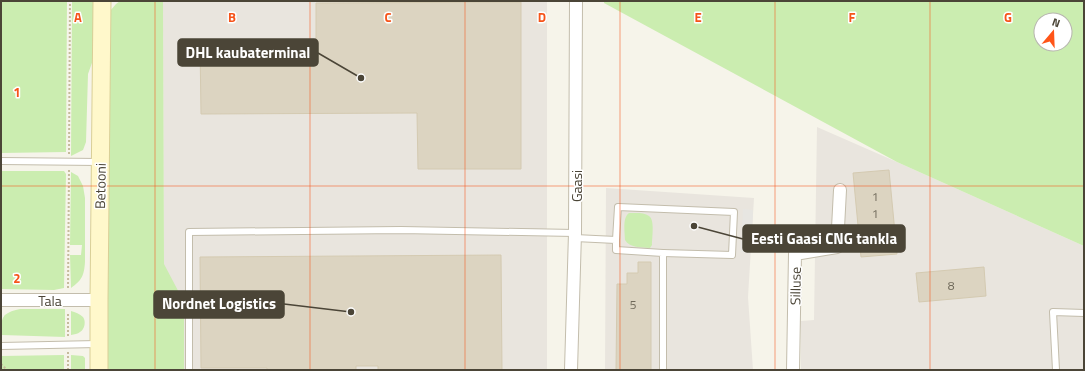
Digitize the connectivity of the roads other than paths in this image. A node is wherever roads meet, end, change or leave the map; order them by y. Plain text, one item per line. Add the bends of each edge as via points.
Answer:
1 (102, 1) edge
2 (576, 1) edge
3 (1, 161) edge
4 (100, 162) junction
5 (840, 190) dead end
6 (575, 236) junction
7 (616, 240) junction
8 (663, 253) junction
9 (1, 300) edge
10 (99, 300) junction
11 (1084, 313) edge
12 (100, 344) junction
13 (1, 346) edge
14 (99, 370) edge
15 (189, 370) edge
16 (570, 370) edge
17 (662, 370) edge
18 (793, 370) edge
19 (1056, 370) edge

1 - 4 street, Betooni
2 - 6 street, Gaasi
3 - 4 lane
4 - 10 street, Betooni
5 - 18 street, Silluse via 837,247 796,254
6 - 7 lane
6 - 15 lane via 401,230 189,232
6 - 16 street, Gaasi
7 - 8 lane via 616,250
7 - 8 lane via 618,207 734,212 732,255
8 - 17 lane
9 - 10 street, Tala
10 - 12 street, Betooni
11 - 19 lane via 1052,312
12 - 13 lane
12 - 14 street, Betooni

